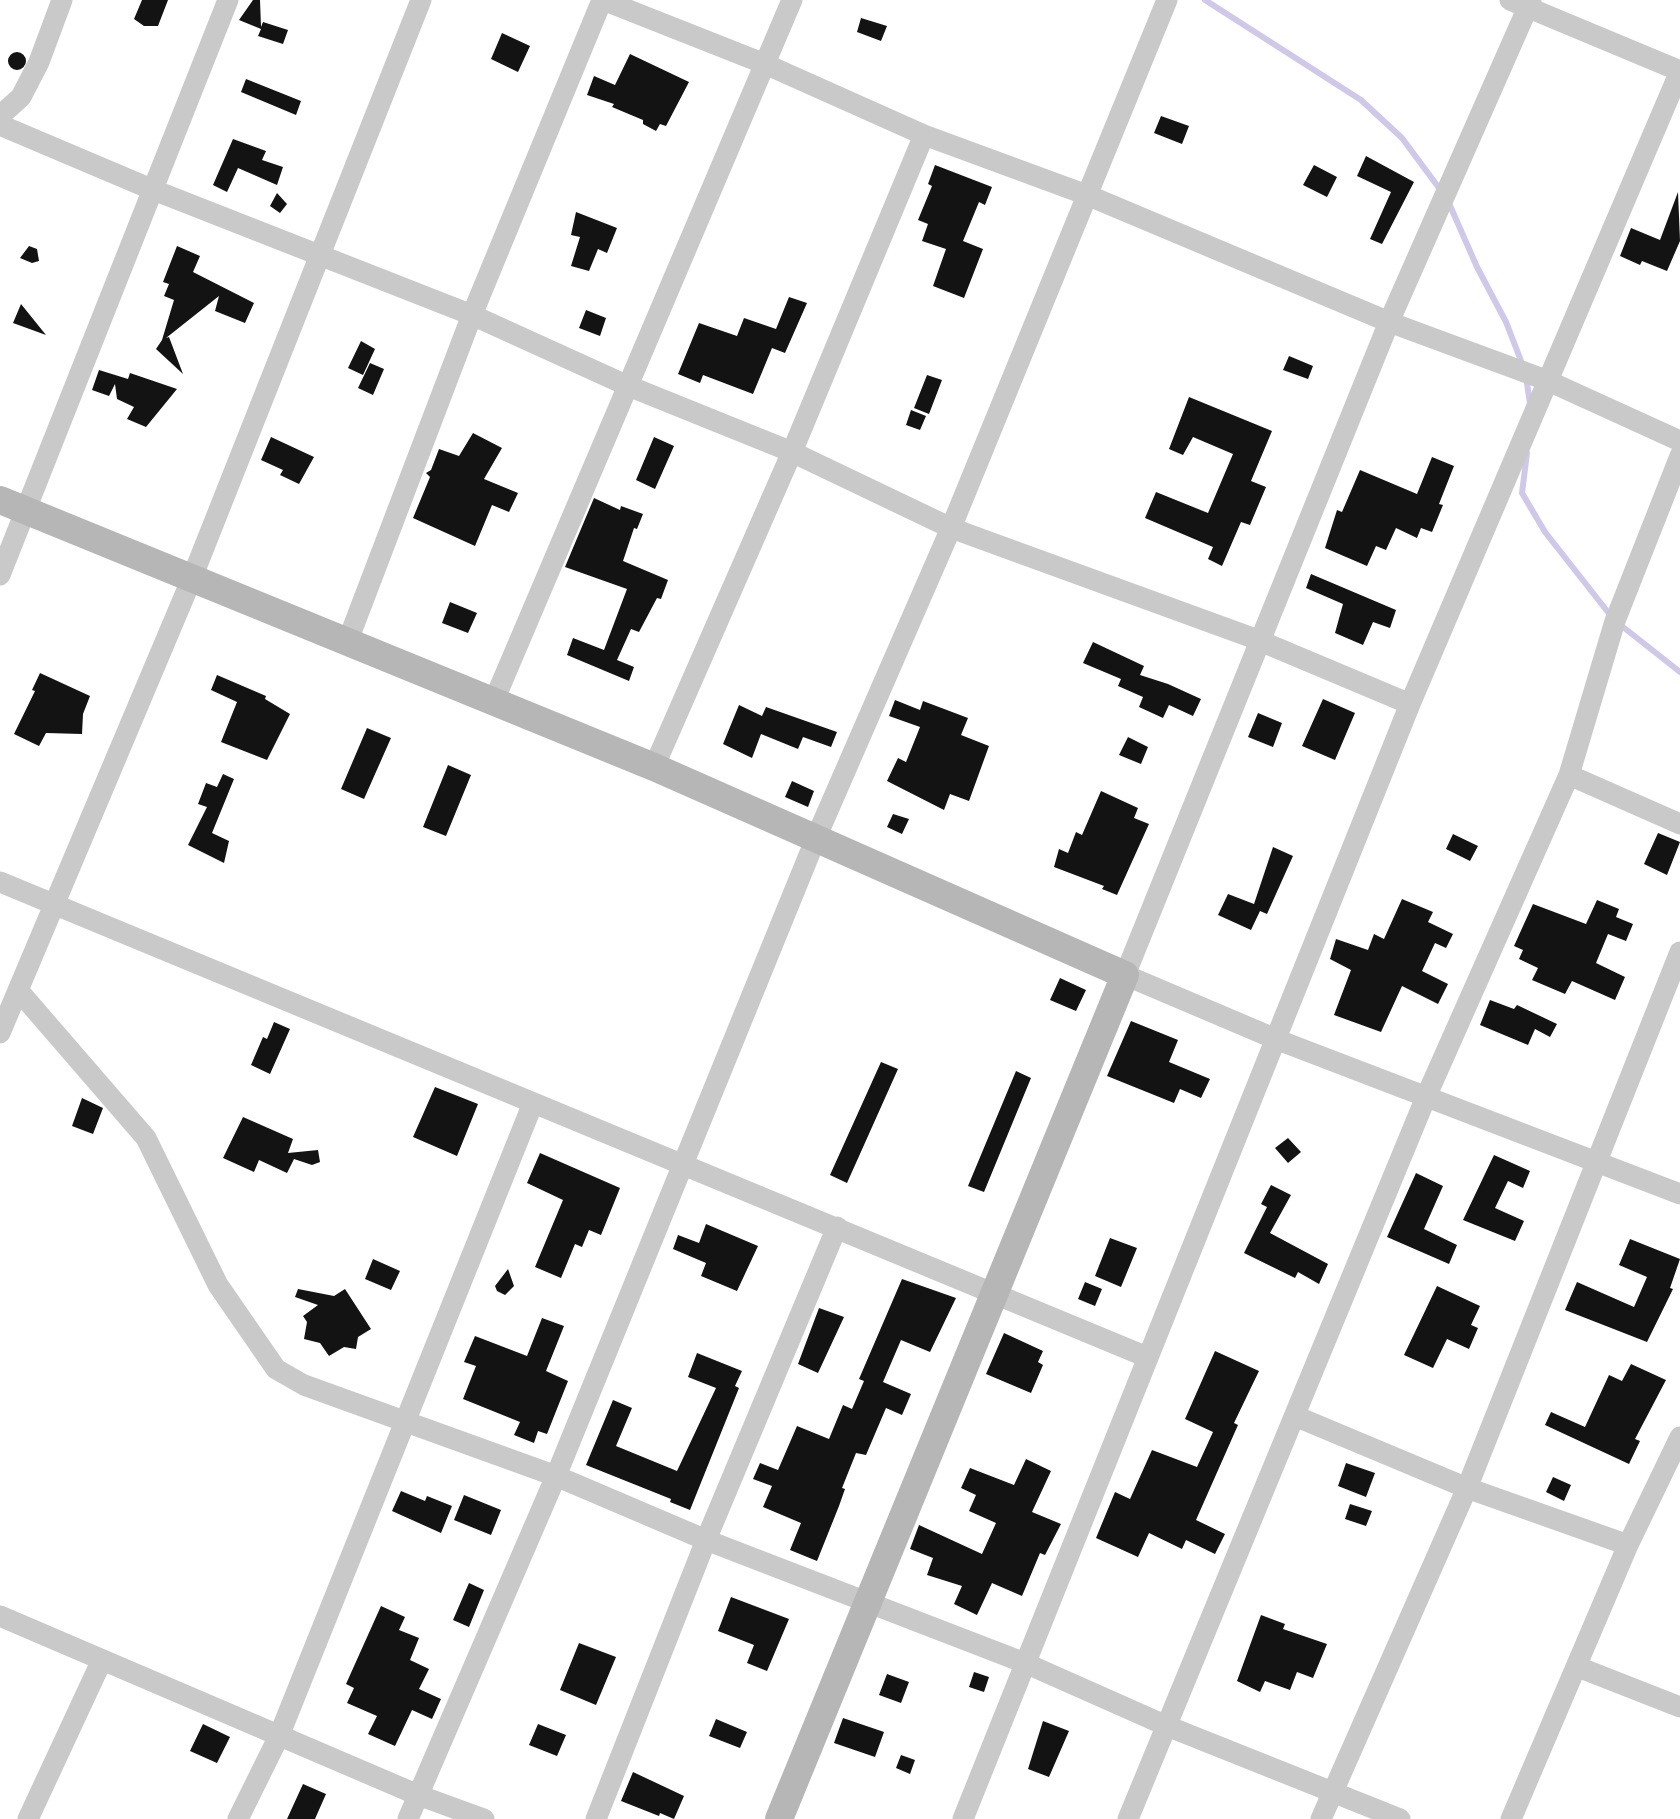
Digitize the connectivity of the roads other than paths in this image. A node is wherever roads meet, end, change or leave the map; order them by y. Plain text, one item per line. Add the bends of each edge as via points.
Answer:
1 (62, 0) edge
2 (228, 0) edge
3 (421, 0) edge
4 (602, 0) edge
5 (792, 0) edge
6 (1167, 0) edge
7 (1523, 3) edge
8 (765, 64) junction
9 (1680, 71) edge
10 (0, 116) edge
11 (0, 125) edge
12 (924, 135) junction
13 (151, 189) junction
14 (1087, 195) junction
15 (319, 254) junction
16 (472, 315) junction
17 (1389, 321) junction
18 (1546, 380) junction
19 (626, 385) junction
20 (1680, 441) edge
21 (792, 453) junction
22 (1680, 456) edge
23 (0, 500) edge
24 (27, 510) junction
25 (951, 528) junction
26 (0, 575) edge
27 (192, 578) junction
28 (1260, 641) junction
29 (347, 643) junction
30 (493, 703) junction
31 (1410, 704) junction
32 (654, 767) junction
33 (1569, 775) junction
34 (1680, 824) edge
35 (816, 838) junction
36 (0, 882) edge
37 (55, 903) junction
38 (1680, 952) edge
39 (1125, 975) junction
40 (18, 990) junction
41 (0, 1033) edge
42 (1278, 1040) junction
43 (1426, 1097) junction
44 (533, 1103) junction
45 (1595, 1161) junction
46 (684, 1165) junction
47 (1680, 1194) edge
48 (837, 1227) junction
49 (993, 1292) junction
50 (1147, 1357) junction
51 (1295, 1416) junction
52 (407, 1422) junction
53 (1680, 1437) edge
54 (556, 1476) junction
55 (1467, 1488) junction
56 (706, 1540) junction
57 (1628, 1545) junction
58 (869, 1604) junction
59 (0, 1616) edge
60 (102, 1660) junction
61 (1024, 1663) junction
62 (1578, 1667) junction
63 (1680, 1707) edge
64 (1167, 1726) junction
65 (279, 1736) junction
66 (1333, 1791) junction
67 (418, 1795) junction
68 (28, 1819) edge
69 (238, 1819) edge
70 (408, 1819) edge
71 (484, 1819) edge
72 (596, 1819) edge
73 (779, 1819) edge
74 (963, 1819) edge
75 (1128, 1819) edge
76 (1321, 1819) edge
77 (1400, 1819) edge
78 (1511, 1819) edge

1 - 10 street via 21,97
2 - 13 street
3 - 15 street
4 - 8 street
4 - 16 street
5 - 8 street
6 - 14 street
7 - 9 street
7 - 17 street
8 - 12 street
8 - 19 street
9 - 18 street
11 - 13 street
12 - 14 street
12 - 21 street
13 - 15 street
13 - 24 street
14 - 17 street
14 - 25 street
15 - 16 street
15 - 27 street
16 - 19 street
16 - 29 street
17 - 18 street
17 - 28 street
18 - 20 street
18 - 31 street
19 - 21 street
19 - 30 street
21 - 25 street
21 - 32 street
22 - 33 street via 1615,621
23 - 24 main road
24 - 26 street
24 - 27 main road
25 - 28 street
25 - 35 street
27 - 29 main road
27 - 37 street
28 - 31 street
28 - 39 street
29 - 30 main road
30 - 32 main road
31 - 42 street
32 - 35 main road
33 - 34 street
33 - 43 street
35 - 39 main road
35 - 46 street
36 - 37 street
37 - 40 street
37 - 44 street
38 - 45 street
39 - 42 street
39 - 49 main road
40 - 41 street
40 - 52 street via 146,1138 218,1285 276,1369 304,1385
42 - 43 street
42 - 50 street
43 - 45 street
43 - 51 street
44 - 46 street
44 - 52 street
45 - 47 street
45 - 55 street
46 - 48 street
46 - 54 street
48 - 49 street
48 - 56 street
49 - 50 street
49 - 58 main road
50 - 61 street
51 - 55 street
51 - 64 street
52 - 54 street
52 - 65 street
53 - 57 street
54 - 56 street
54 - 67 street
55 - 57 street
55 - 66 street
56 - 58 street
56 - 72 street
57 - 62 street
58 - 61 street
58 - 73 main road
59 - 60 street
60 - 65 street
60 - 68 street
61 - 64 street
61 - 74 street
62 - 63 street
62 - 78 street
64 - 66 street
64 - 75 street
65 - 67 street
65 - 69 street
66 - 76 street
66 - 77 street
67 - 70 street
67 - 71 street

